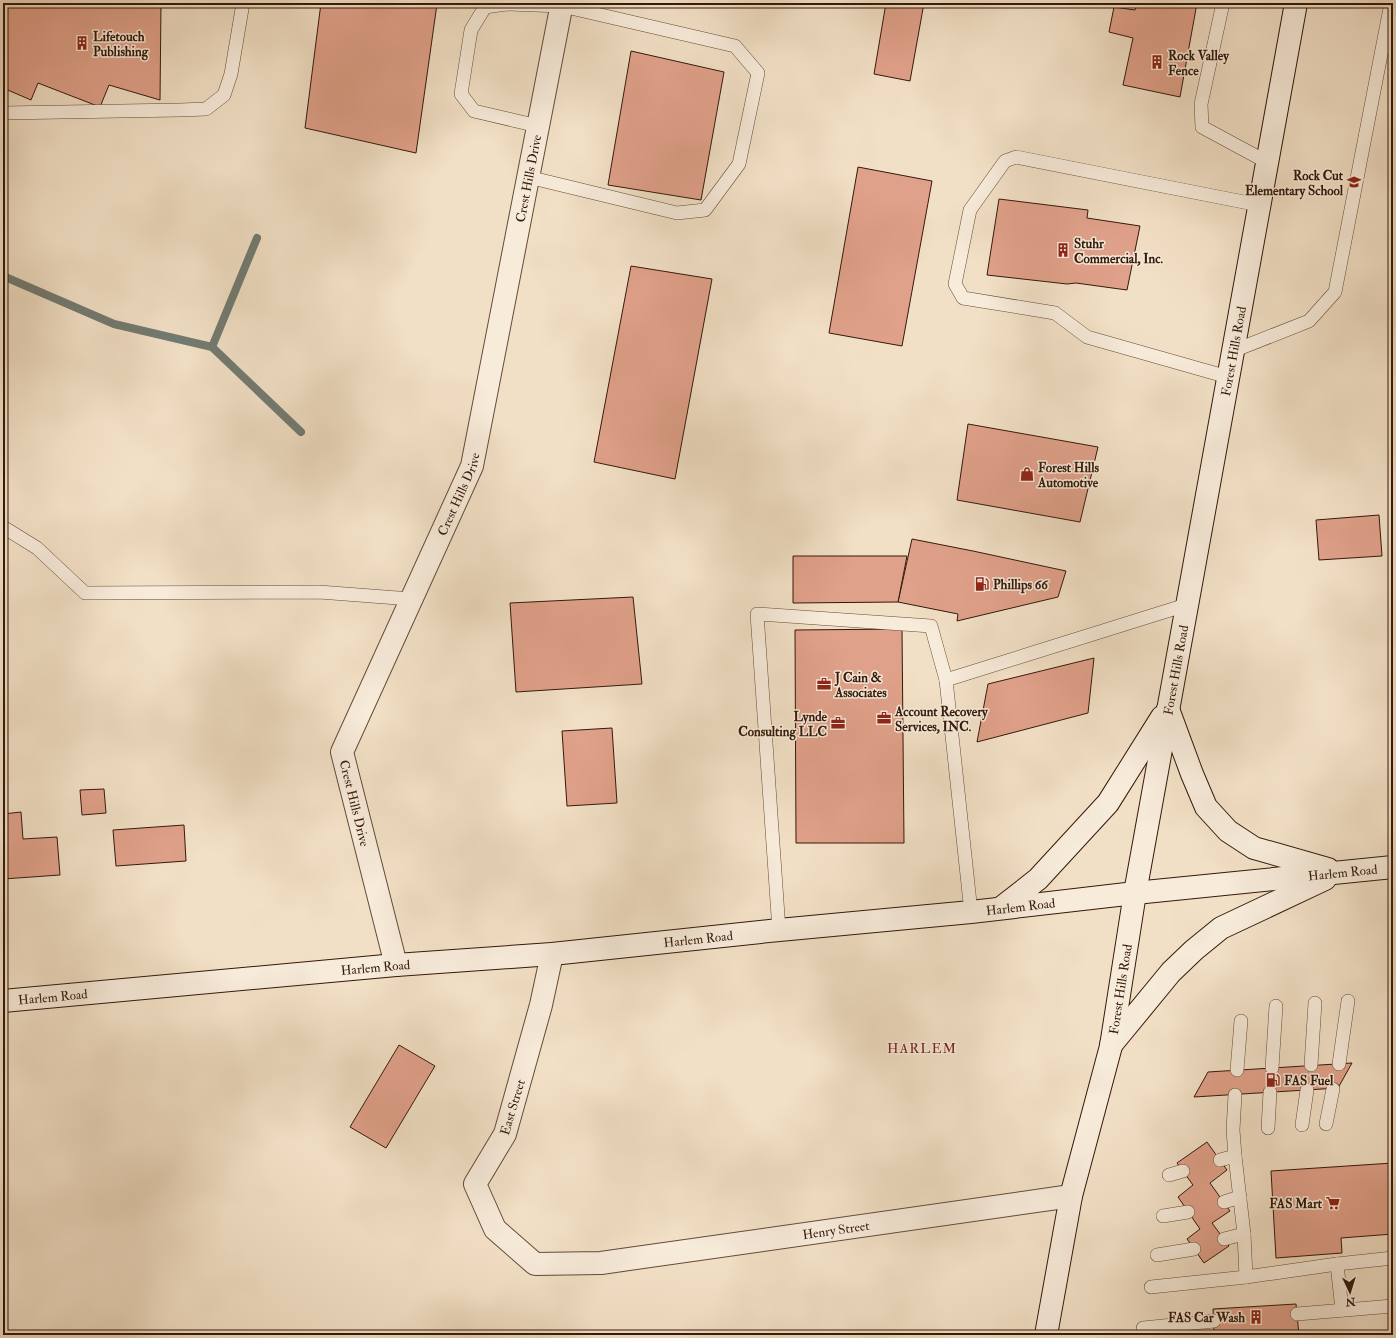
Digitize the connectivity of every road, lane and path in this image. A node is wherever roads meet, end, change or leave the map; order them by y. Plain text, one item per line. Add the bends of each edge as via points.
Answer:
1 (243, 3) edge
2 (1223, 3) edge
3 (1296, 3) edge
4 (1391, 3) edge
5 (562, 4) edge
6 (3, 113) edge
7 (538, 126) junction
8 (1267, 162) junction
9 (528, 177) junction
10 (1259, 205) junction
11 (1233, 351) junction
12 (1228, 377) junction
13 (3, 527) edge
14 (411, 599) junction
15 (1186, 605) junction
16 (946, 680) junction
17 (1168, 708) junction
18 (1393, 867) edge
19 (1339, 872) junction
20 (1135, 893) junction
21 (1001, 908) junction
22 (971, 912) junction
23 (780, 930) junction
24 (552, 954) junction
25 (396, 965) junction
26 (3, 1001) edge
27 (1348, 1001) dead end
28 (1315, 1003) dead end
29 (1276, 1006) dead end
30 (1241, 1021) dead end
31 (1110, 1046) junction
32 (1339, 1064) dead end
33 (1311, 1066) dead end
34 (1272, 1068) dead end
35 (1237, 1070) dead end
36 (1333, 1089) dead end
37 (1307, 1090) dead end
38 (1270, 1092) dead end
39 (1235, 1095) dead end
40 (1326, 1124) dead end
41 (1302, 1125) dead end
42 (1268, 1128) dead end
43 (1235, 1156) junction
44 (1220, 1160) dead end
45 (1183, 1172) dead end
46 (1169, 1175) dead end
47 (1071, 1196) junction
48 (1240, 1197) junction
49 (1224, 1202) dead end
50 (1188, 1212) dead end
51 (1163, 1216) dead end
52 (1244, 1234) junction
53 (1224, 1239) dead end
54 (1194, 1249) dead end
55 (1157, 1255) dead end
56 (1393, 1258) edge
57 (601, 1263) joint
58 (1337, 1264) junction
59 (1246, 1277) junction
60 (1151, 1287) dead end
61 (1393, 1306) edge
62 (1342, 1310) junction
63 (1297, 1314) dead end
64 (1214, 1320) dead end
65 (1143, 1328) dead end
66 (1046, 1335) edge

1 - 6 lane via 231,74 224,95 206,109
2 - 8 lane via 1201,104 1202,128
3 - 8 street, Forest Hills Road
4 - 11 lane via 1334,292 1309,321
5 - 7 street, Crest Hills Drive
5 - 7 lane via 506,4 485,7 471,30 461,94 474,111
5 - 9 lane via 735,46 758,73 739,164 705,210 677,213
7 - 9 street, Crest Hills Drive
8 - 10 street, Forest Hills Road
9 - 14 street, Crest Hills Drive via 472,466
10 - 11 street, Forest Hills Road
10 - 12 lane via 1016,157 1005,161 970,210 955,284 963,298 1055,313 1087,337
11 - 12 street, Forest Hills Road
12 - 15 street, Forest Hills Road
13 - 14 lane via 37,548 85,593 319,592
14 - 25 street, Crest Hills Drive via 342,752
15 - 16 lane
15 - 17 street, Forest Hills Road
16 - 22 lane
16 - 23 lane via 931,626 757,614
17 - 19 street via 1206,807 1228,832 1254,848
17 - 20 street, Forest Hills Road
17 - 21 street via 1108,803 1038,879
18 - 19 street, Harlem Road
19 - 20 street, Harlem Road
19 - 31 street via 1220,928 1171,972
20 - 21 street, Harlem Road
20 - 31 street, Forest Hills Road
21 - 22 street, Harlem Road
22 - 23 street, Harlem Road
23 - 24 street, Harlem Road
24 - 25 street, Harlem Road
24 - 57 street, East Street via 505,1134 475,1184 495,1229 535,1264
25 - 26 street, Harlem Road
27 - 32 lane
28 - 33 lane
29 - 34 lane
30 - 35 lane
31 - 47 street, Forest Hills Road
36 - 40 lane
37 - 41 lane
38 - 42 lane
39 - 43 lane
43 - 44 lane
43 - 48 lane
45 - 46 lane
47 - 57 street, Henry Street
47 - 66 street, Forest Hills Road
48 - 49 lane
48 - 52 lane
50 - 51 lane
52 - 53 lane
52 - 59 lane
54 - 55 lane
56 - 58 lane
58 - 59 lane
58 - 62 lane
59 - 60 lane
61 - 62 lane
62 - 63 lane
64 - 65 lane

